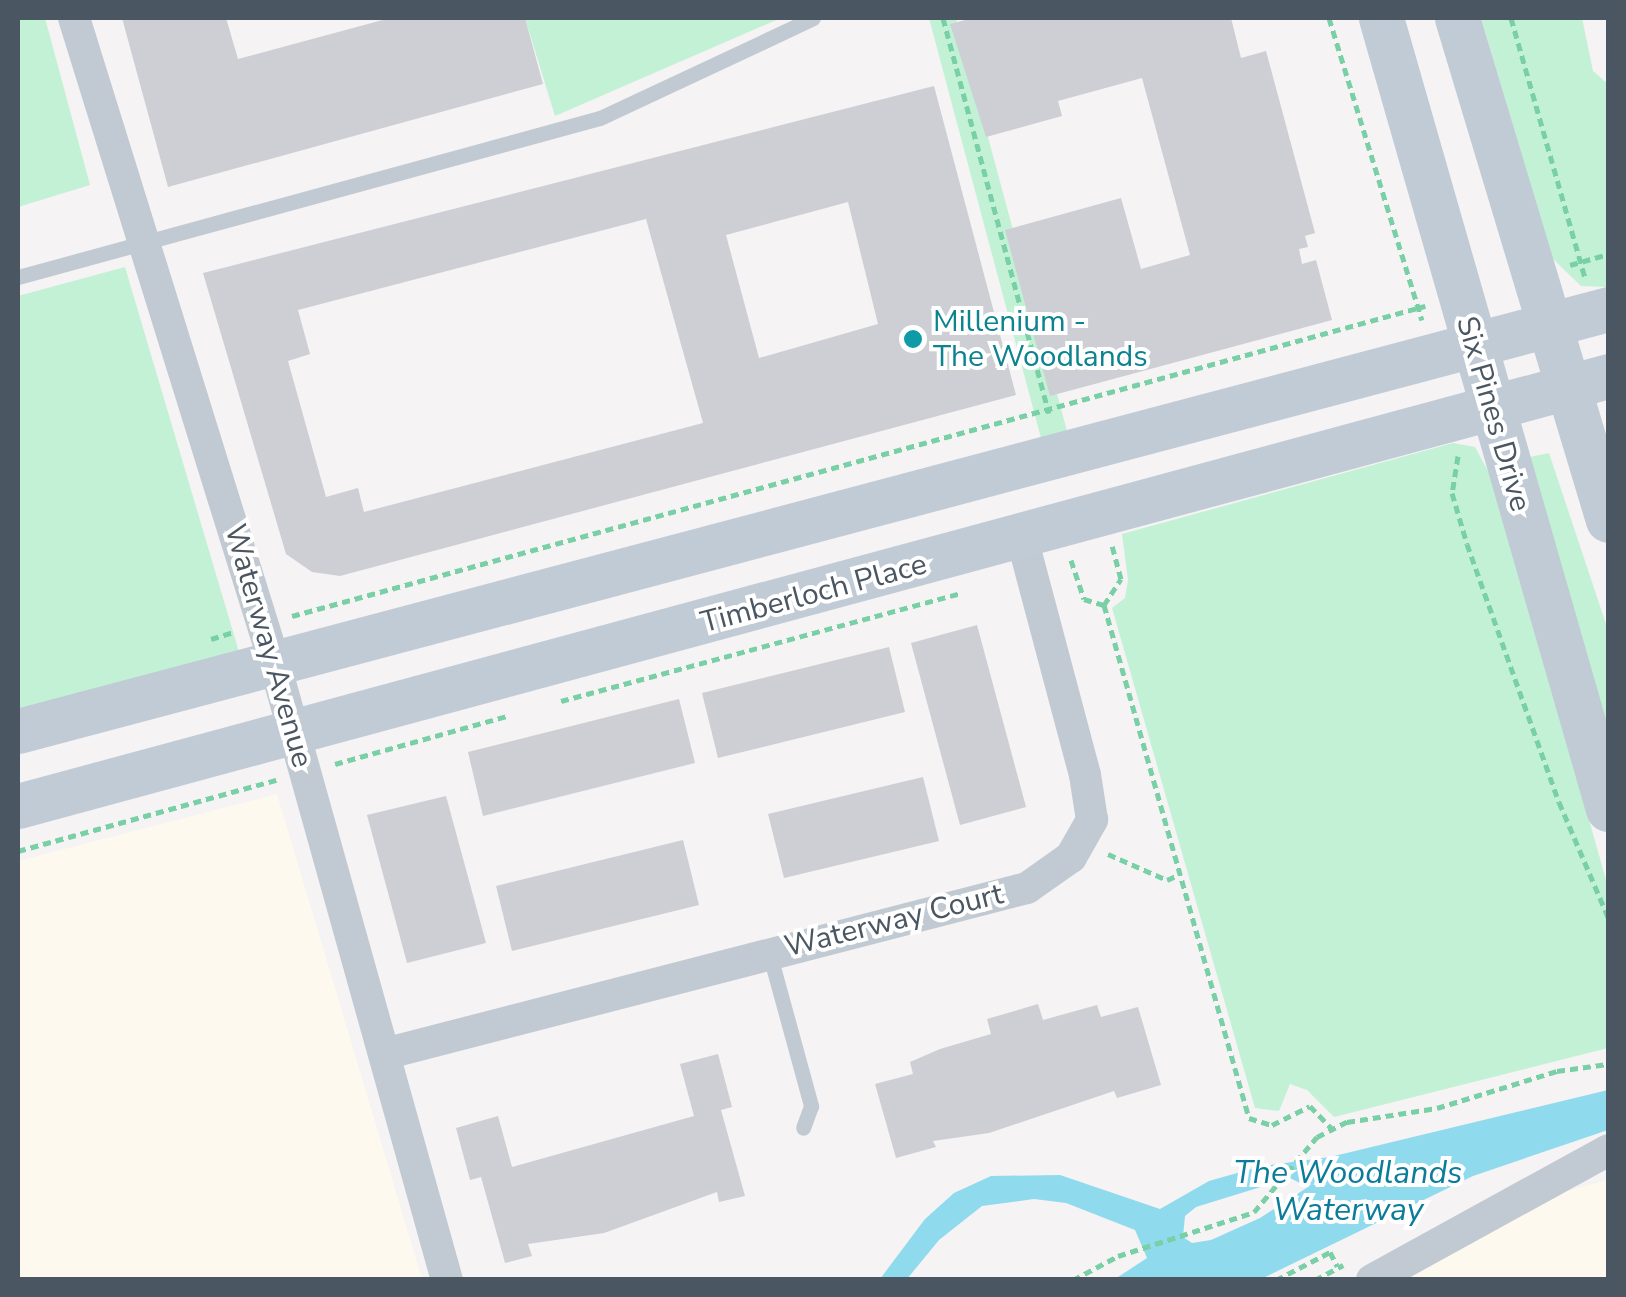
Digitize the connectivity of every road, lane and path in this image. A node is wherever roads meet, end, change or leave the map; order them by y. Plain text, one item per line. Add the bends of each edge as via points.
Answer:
1 (74, 18) edge
2 (813, 18) edge
3 (943, 18) edge
4 (1330, 18) edge
5 (1381, 18) edge
6 (1458, 18) edge
7 (1511, 18) edge
8 (145, 243) junction
9 (1608, 254) edge
10 (1581, 262) junction
11 (1535, 275) junction
12 (18, 277) edge
13 (1439, 302) junction
14 (1601, 310) edge
15 (1550, 323) junction
16 (1452, 350) junction
17 (1588, 381) edge
18 (1490, 408) junction
19 (1447, 420) junction
20 (1054, 434) junction
21 (1608, 520) edge
22 (1054, 551) junction
23 (1098, 552) dead end
24 (964, 592) dead end
25 (1104, 605) junction
26 (269, 643) junction
27 (202, 644) dead end
28 (559, 702) dead end
29 (521, 712) dead end
30 (18, 732) edge
31 (299, 752) junction
32 (18, 806) edge
33 (1608, 809) edge
34 (1080, 842) junction
35 (18, 851) edge
36 (1178, 875) junction
37 (1608, 917) edge
38 (768, 952) junction
39 (388, 1053) junction
40 (1608, 1064) edge
41 (803, 1128) dead end
42 (1332, 1129) junction
43 (1608, 1150) edge
44 (1608, 1172) edge
45 (1508, 1206) junction
46 (1338, 1268) dead end
47 (446, 1277) edge
48 (1286, 1277) edge
49 (1073, 1280) edge
50 (1276, 1280) edge
51 (1372, 1280) edge

1 - 8 street, Waterway Avenue
2 - 8 lane via 600,118
3 - 20 path
4 - 13 path via 1378,191
5 - 13 street, Six Pines Drive
6 - 11 street
7 - 10 path
8 - 12 lane
8 - 26 street, Waterway Avenue
9 - 10 path
10 - 11 path
10 - 14 path
11 - 15 street
13 - 16 street, Six Pines Drive
13 - 16 path
13 - 20 path
14 - 15 street
15 - 16 street
15 - 17 street
16 - 18 street, Six Pines Drive
16 - 20 street
17 - 18 street, Timberloch Place
17 - 21 street
18 - 19 street, Timberloch Place
18 - 33 street, Six Pines Drive
19 - 22 street, Timberloch Place
19 - 37 path via 1459,462 1452,492 1467,544 1559,802
20 - 26 street
20 - 26 path
22 - 25 path via 1084,599
22 - 31 street, Timberloch Place
22 - 34 street via 1092,820
23 - 25 path via 1112,549 1121,579
24 - 28 path
25 - 36 path
26 - 27 path
26 - 30 street
26 - 31 street, Waterway Avenue
29 - 31 path
31 - 32 street, Timberloch Place
31 - 35 path
31 - 39 street, Waterway Avenue
34 - 36 path via 1168,880
34 - 38 street, Waterway Court via 1027,888
36 - 42 path via 1249,1118 1272,1125 1310,1106
38 - 39 street, Waterway Court
38 - 41 lane via 811,1106
39 - 47 street, Waterway Avenue
40 - 42 path
42 - 49 path via 1317,1137 1254,1212 1136,1250
43 - 45 street
44 - 45 street
45 - 51 street
46 - 48 path via 1330,1252
48 - 50 path

